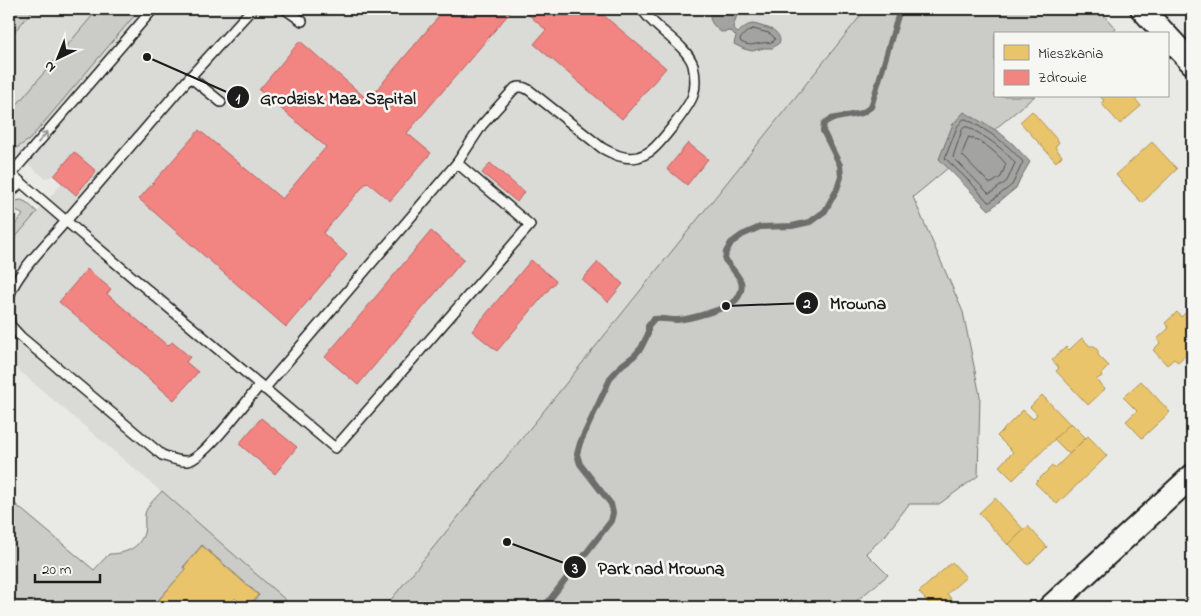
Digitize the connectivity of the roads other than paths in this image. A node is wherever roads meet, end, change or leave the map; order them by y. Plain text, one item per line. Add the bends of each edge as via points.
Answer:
1 (153, 9) edge
2 (252, 9) edge
3 (285, 9) edge
4 (642, 9) edge
5 (1142, 9) edge
6 (302, 21) dead end
7 (1163, 32) edge
8 (1168, 37) edge
9 (1192, 63) edge
10 (190, 77) junction
11 (221, 102) dead end
12 (457, 163) junction
13 (10, 173) edge
14 (20, 182) junction
15 (9, 195) edge
16 (66, 221) junction
17 (9, 298) edge
18 (9, 318) edge
19 (262, 387) junction
20 (1192, 476) edge
21 (1050, 607) edge

13 -> 1 lane
2 - 10 lane
3 - 6 lane
4 - 12 lane via 648,19 683,50 692,64 695,82 693,96 685,111 650,152 638,157 612,154 529,90 519,86 482,125
5 - 7 street
8 - 9 street
10 - 11 lane
10 - 16 lane
12 - 19 lane
12 - 19 lane via 530,225 335,448
13 - 14 lane
14 - 15 lane
14 - 16 lane
16 - 17 lane via 16,279
16 - 19 lane
18 - 19 lane via 10,326 21,337 162,455 177,461 190,461 201,454
20 - 21 street

